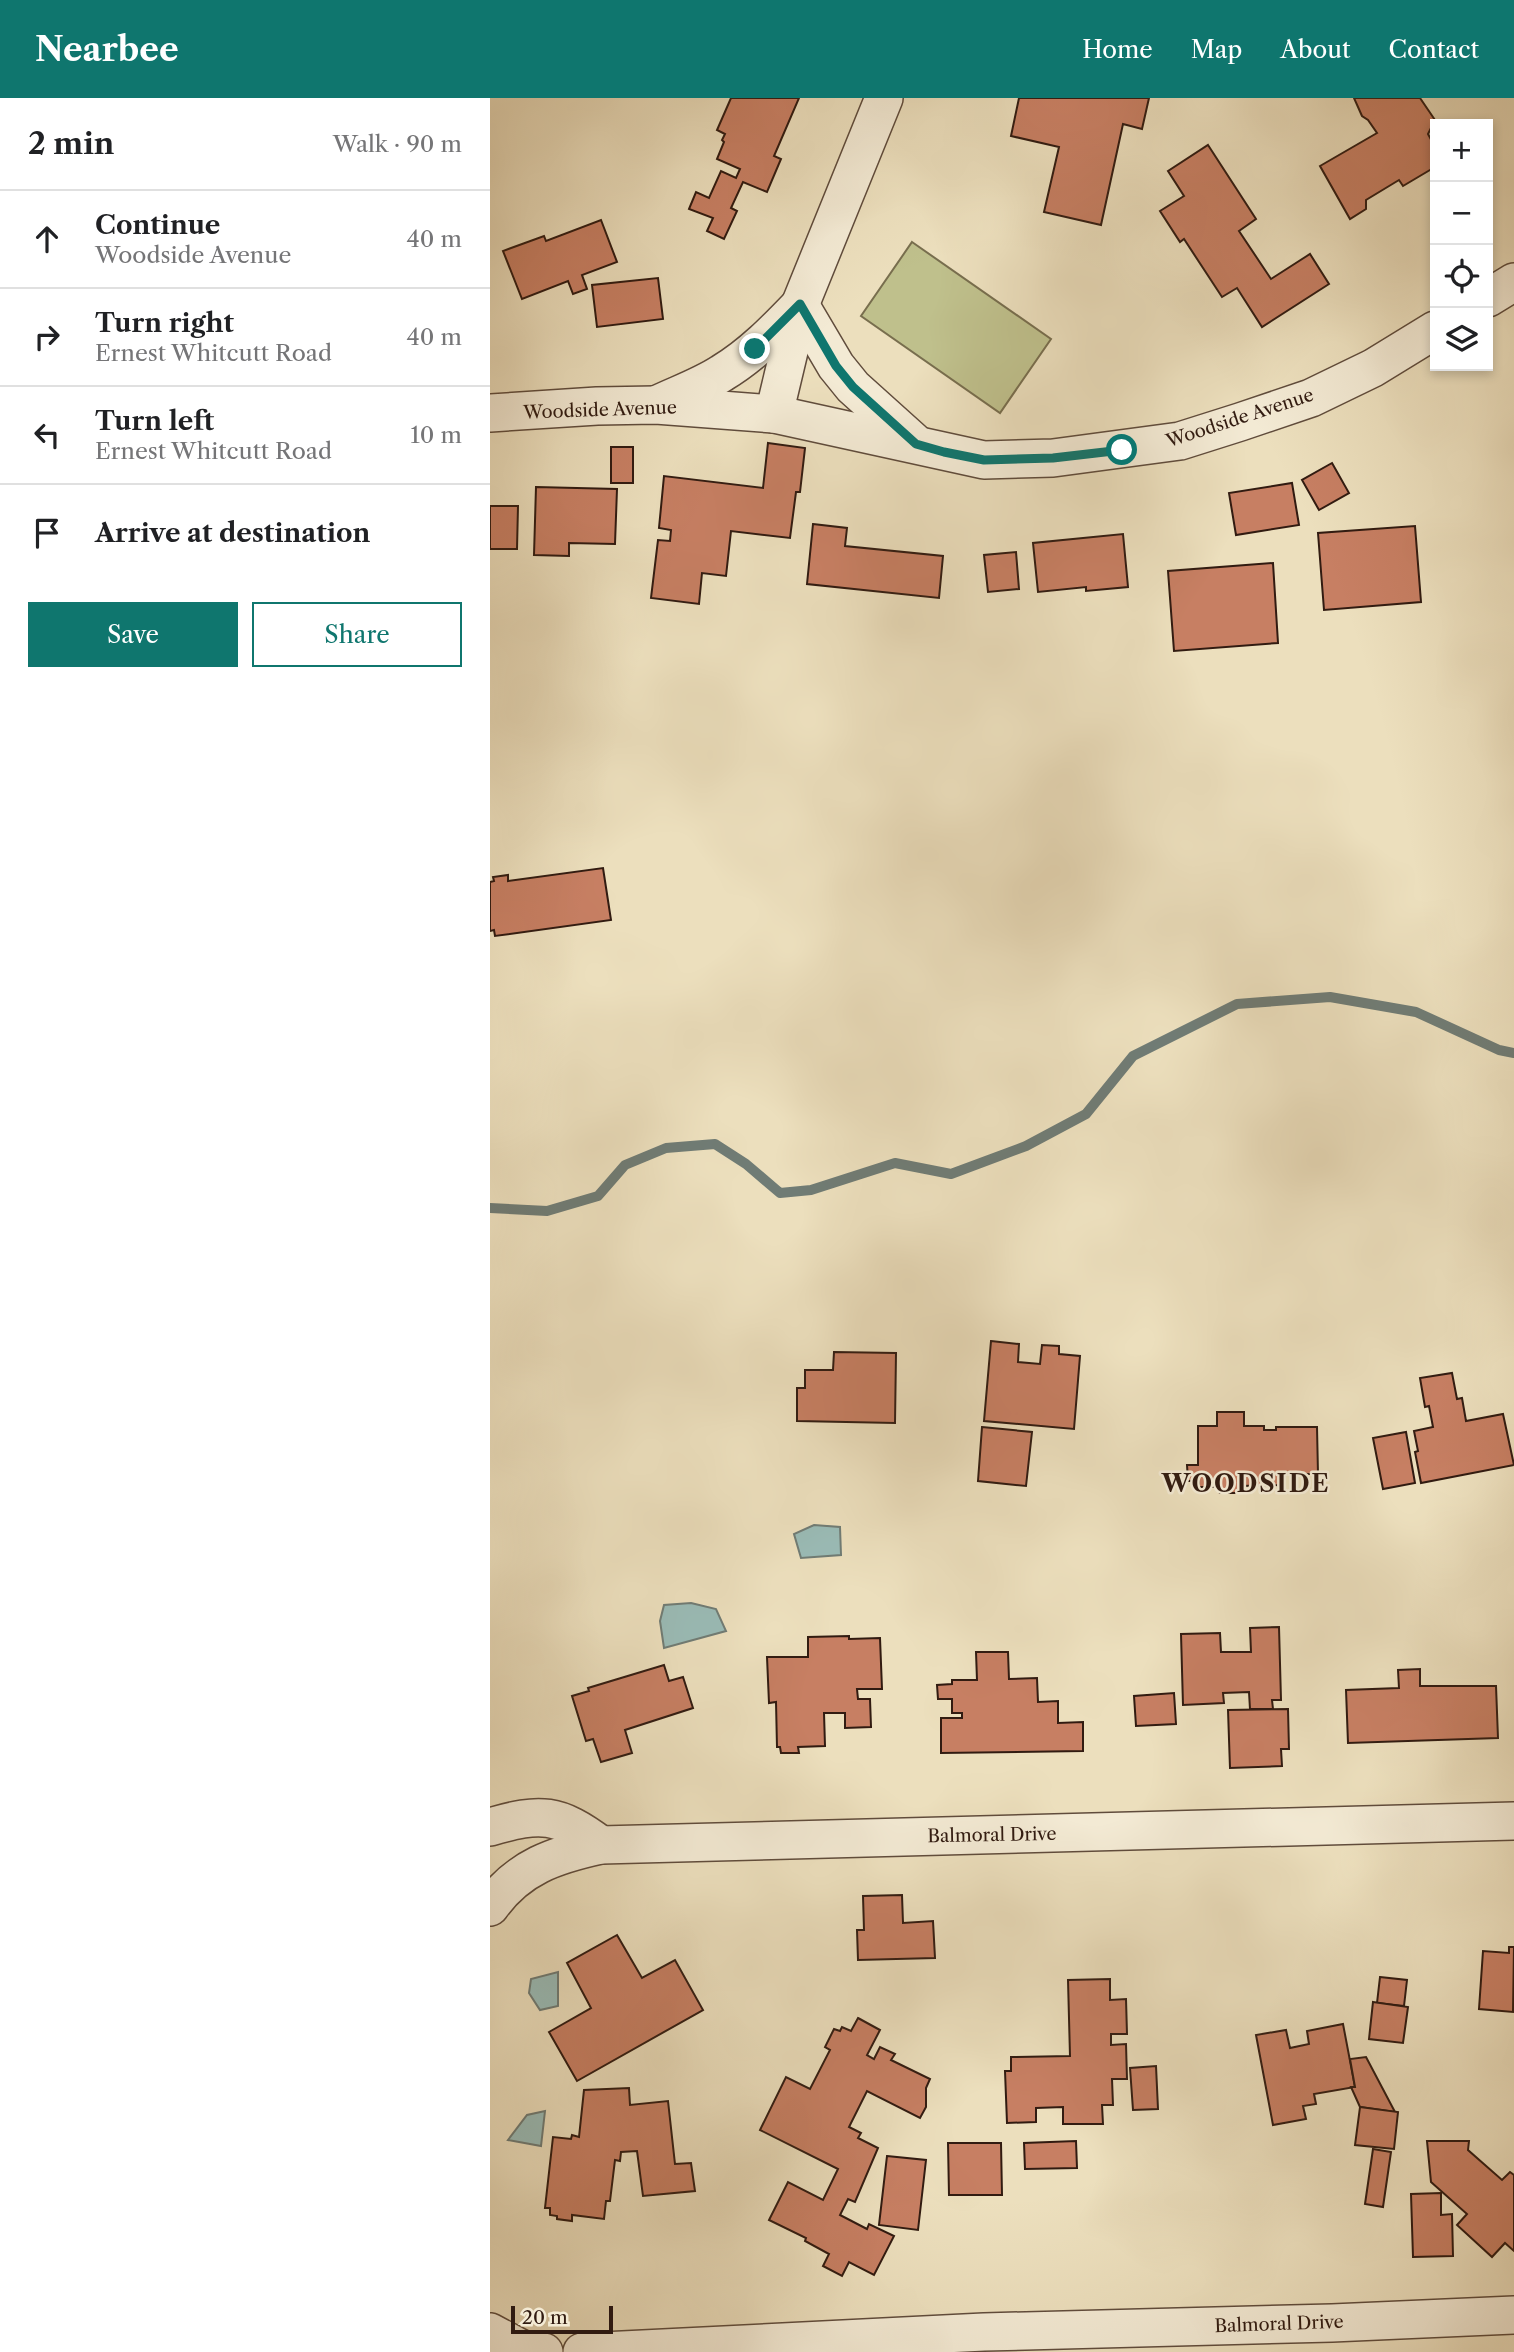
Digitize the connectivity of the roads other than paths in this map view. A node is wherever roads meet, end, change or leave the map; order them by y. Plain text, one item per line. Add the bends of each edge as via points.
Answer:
1 (884, 98) edge
2 (1514, 282) edge
3 (1493, 295) edge
4 (800, 304) junction
5 (1430, 333) edge
6 (656, 405) junction
7 (490, 413) edge
8 (774, 414) junction
9 (916, 444) junction
10 (1514, 1821) edge
11 (490, 1827) edge
12 (601, 1845) junction
13 (490, 1908) edge
14 (1514, 2315) edge
15 (490, 2332) edge
16 (544, 2352) edge
17 (582, 2352) edge

1 - 4 street
2 - 3 street
4 - 6 street via 735,364
4 - 8 street
4 - 9 street via 853,387
5 - 9 street, Woodside Avenue via 1311,398 1180,441 1053,458 984,460
6 - 7 street, Woodside Avenue
6 - 8 street, Woodside Avenue
8 - 9 street, Woodside Avenue
10 - 12 street, Balmoral Drive
11 - 12 street via 545,1817 564,1822
12 - 13 street, Balmoral Drive via 542,1862 498,1895
14 - 17 street, Balmoral Drive via 984,2332
15 - 16 street via 522,2349

